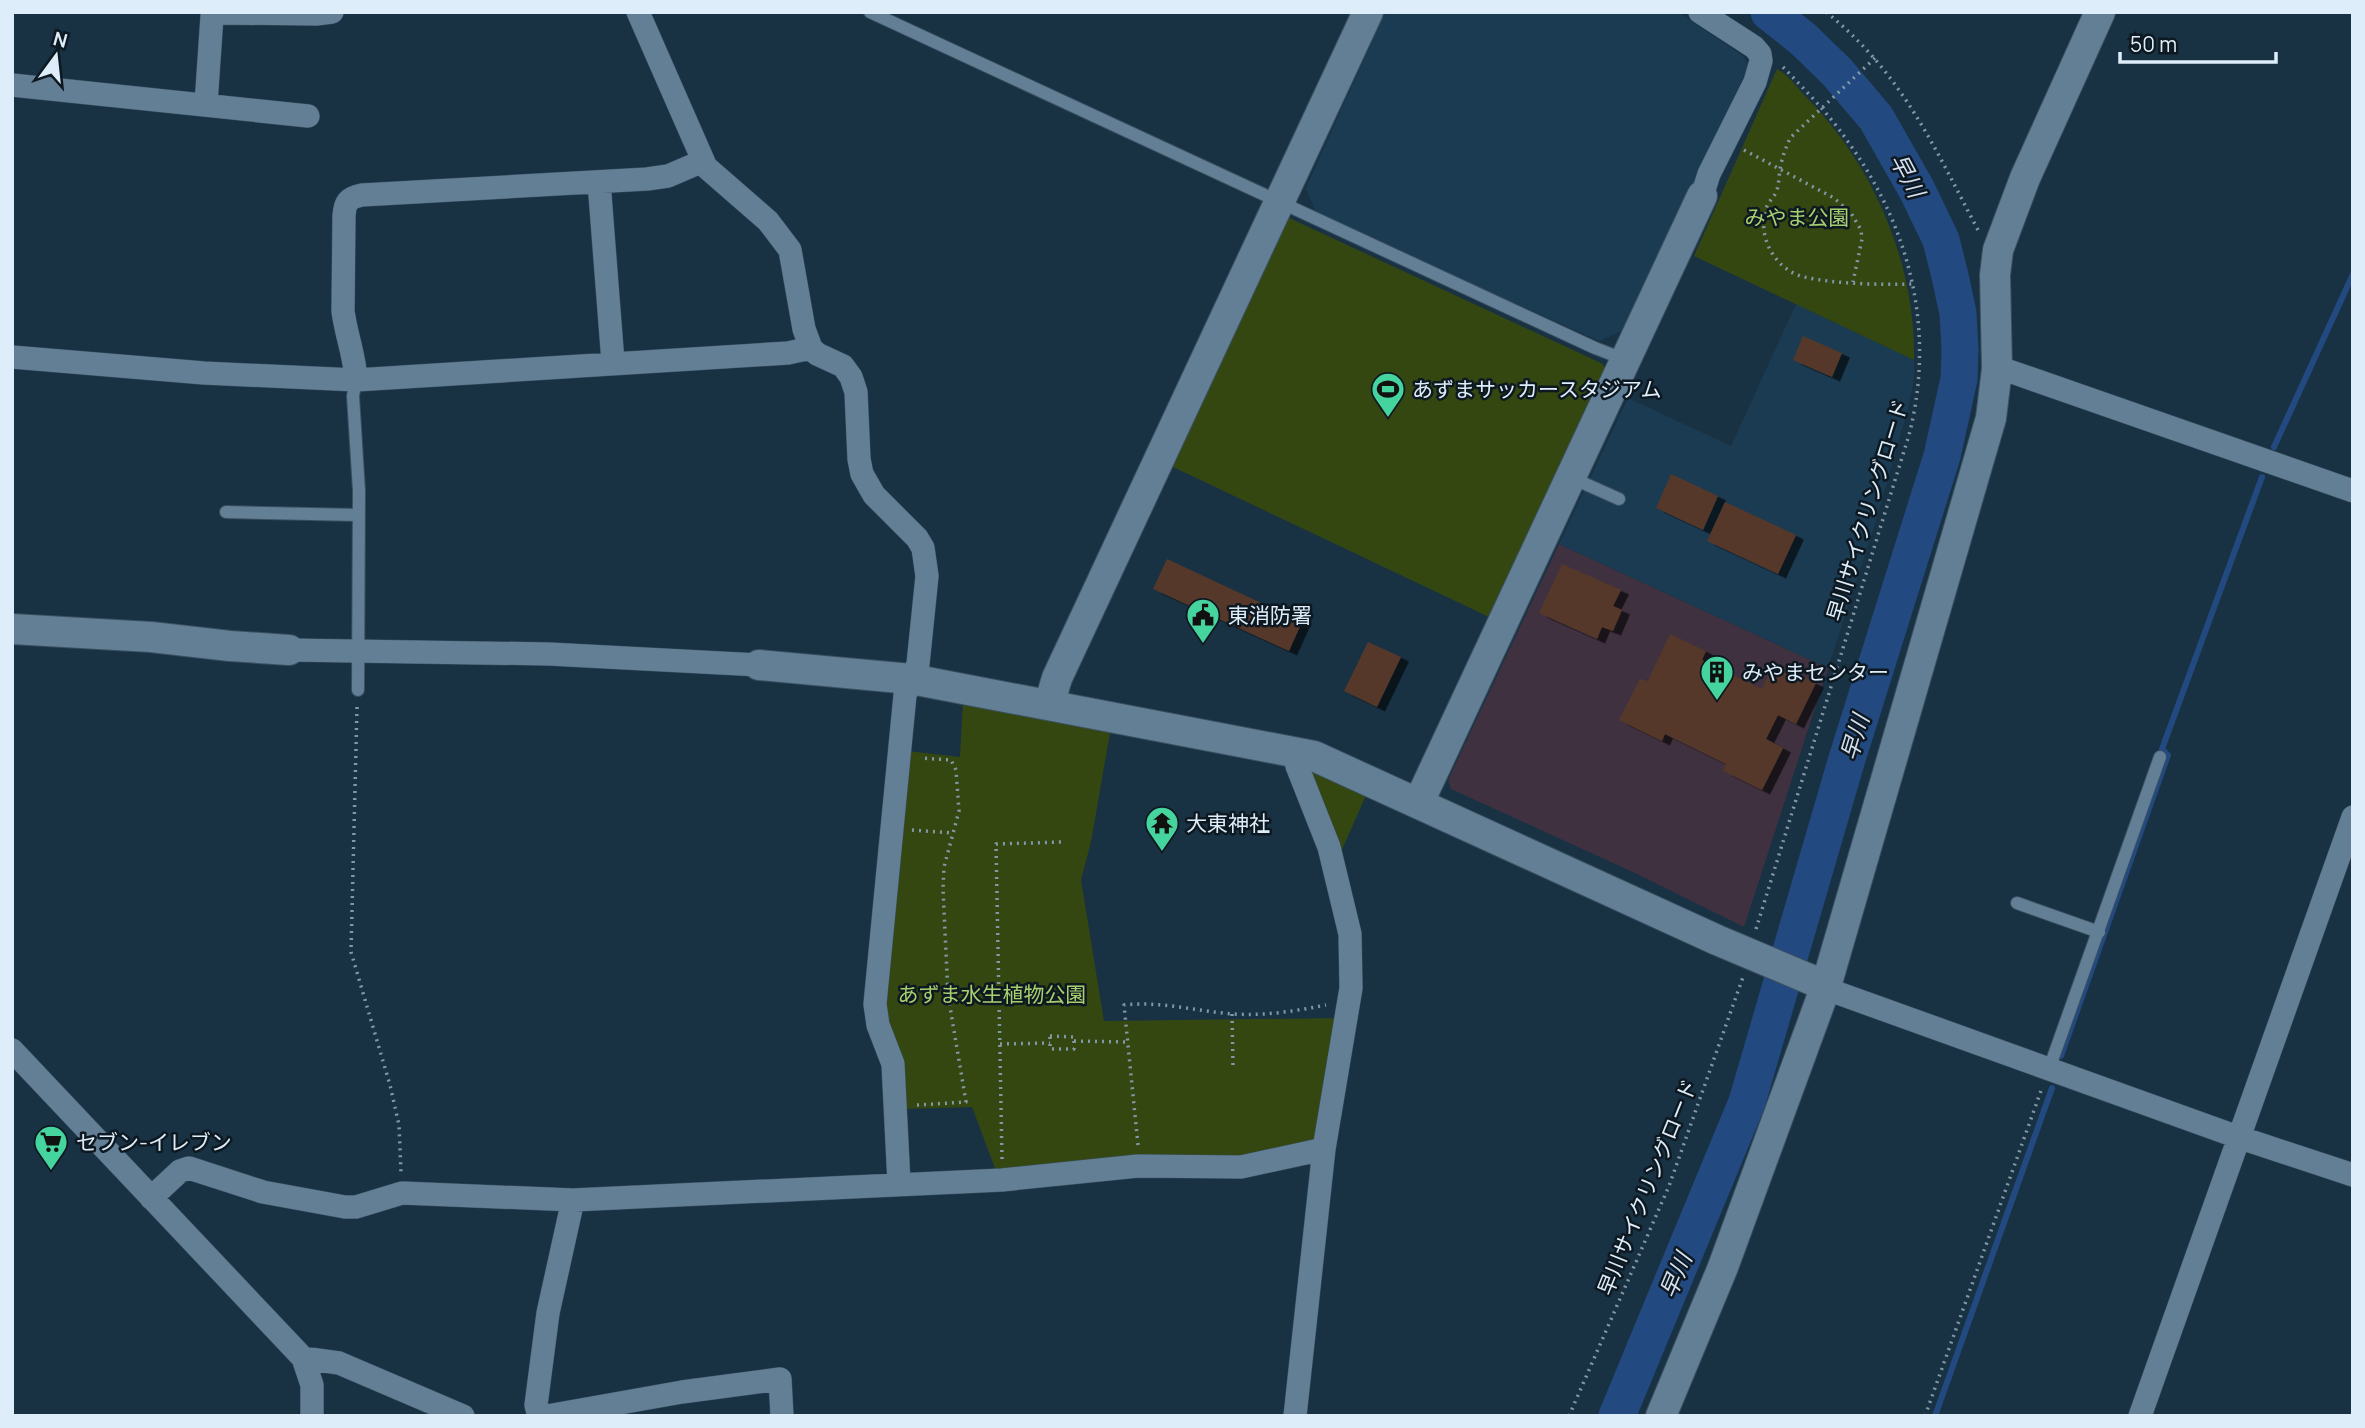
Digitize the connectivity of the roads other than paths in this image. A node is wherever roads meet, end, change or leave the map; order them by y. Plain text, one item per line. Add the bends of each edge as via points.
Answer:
1 (332, 12) edge
2 (638, 12) edge
3 (870, 12) edge
4 (1367, 12) edge
5 (1700, 12) edge
6 (2100, 12) edge
7 (12, 85) edge
8 (206, 104) junction
9 (308, 116) dead end
10 (703, 161) junction
11 (599, 182) junction
12 (1702, 196) joint
13 (1277, 202) junction
14 (811, 348) junction
15 (12, 357) edge
16 (1627, 360) junction
17 (613, 362) junction
18 (1997, 369) junction
19 (356, 380) junction
20 (1572, 478) junction
21 (2353, 491) edge
22 (1619, 499) dead end
23 (226, 512) dead end
24 (358, 515) junction
25 (12, 629) edge
26 (289, 650) joint
27 (356, 651) junction
28 (759, 665) joint
29 (911, 679) junction
30 (358, 691) road end
31 (1049, 705) junction
32 (1294, 752) junction
33 (2160, 757) dead end
34 (1419, 802) junction
35 (2353, 817) edge
36 (2017, 904) dead end
37 (2099, 932) junction
38 (1820, 983) junction
39 (12, 1050) edge
40 (2049, 1069) junction
41 (2238, 1137) junction
42 (1324, 1149) junction
43 (2353, 1175) edge
44 (899, 1183) junction
45 (151, 1198) junction
46 (573, 1200) junction
47 (303, 1357) junction
48 (312, 1416) edge
49 (463, 1416) edge
50 (539, 1416) edge
51 (548, 1416) edge
52 (782, 1416) edge
53 (1295, 1416) edge
54 (1661, 1416) edge
55 (2140, 1416) edge

1 - 8 street via 212,16
2 - 10 street
3 - 13 lane
4 - 13 street
5 - 12 street via 1754,47 1761,61
6 - 18 street via 2025,178 1998,250
7 - 8 street
8 - 9 street
10 - 11 street via 668,176
10 - 14 street via 768,221 789,250
11 - 17 street
11 - 19 street via 352,197 345,204 344,216 343,311
12 - 16 street
13 - 16 lane
13 - 31 street via 1056,678
14 - 17 street
14 - 29 street via 843,366 851,377 862,474 874,495 923,548 927,576 918,664
15 - 19 street
16 - 20 street
17 - 19 street
18 - 21 street
18 - 38 street via 1991,418
19 - 24 lane
20 - 22 lane
20 - 34 street
23 - 24 lane
24 - 27 lane
25 - 26 street
26 - 27 street
27 - 28 street via 549,654
27 - 30 lane
28 - 29 street
29 - 31 street
29 - 44 street via 905,695 875,1004 893,1064
31 - 32 street
32 - 34 street via 1325,760
32 - 42 street via 1329,848 1350,934 1351,988
33 - 37 lane
34 - 38 street
35 - 41 street
36 - 37 lane
37 - 40 lane
38 - 40 street
38 - 54 street via 1723,1267
39 - 45 street
40 - 41 street
41 - 43 street
41 - 55 street
42 - 44 street via 1241,1167 1138,1166 1002,1180
42 - 53 street
44 - 46 street
45 - 46 street via 188,1168 264,1192 345,1207 402,1193
45 - 47 street
46 - 50 street via 548,1313 536,1405
47 - 48 street via 312,1385
47 - 49 street via 339,1363
51 - 52 street via 780,1379

